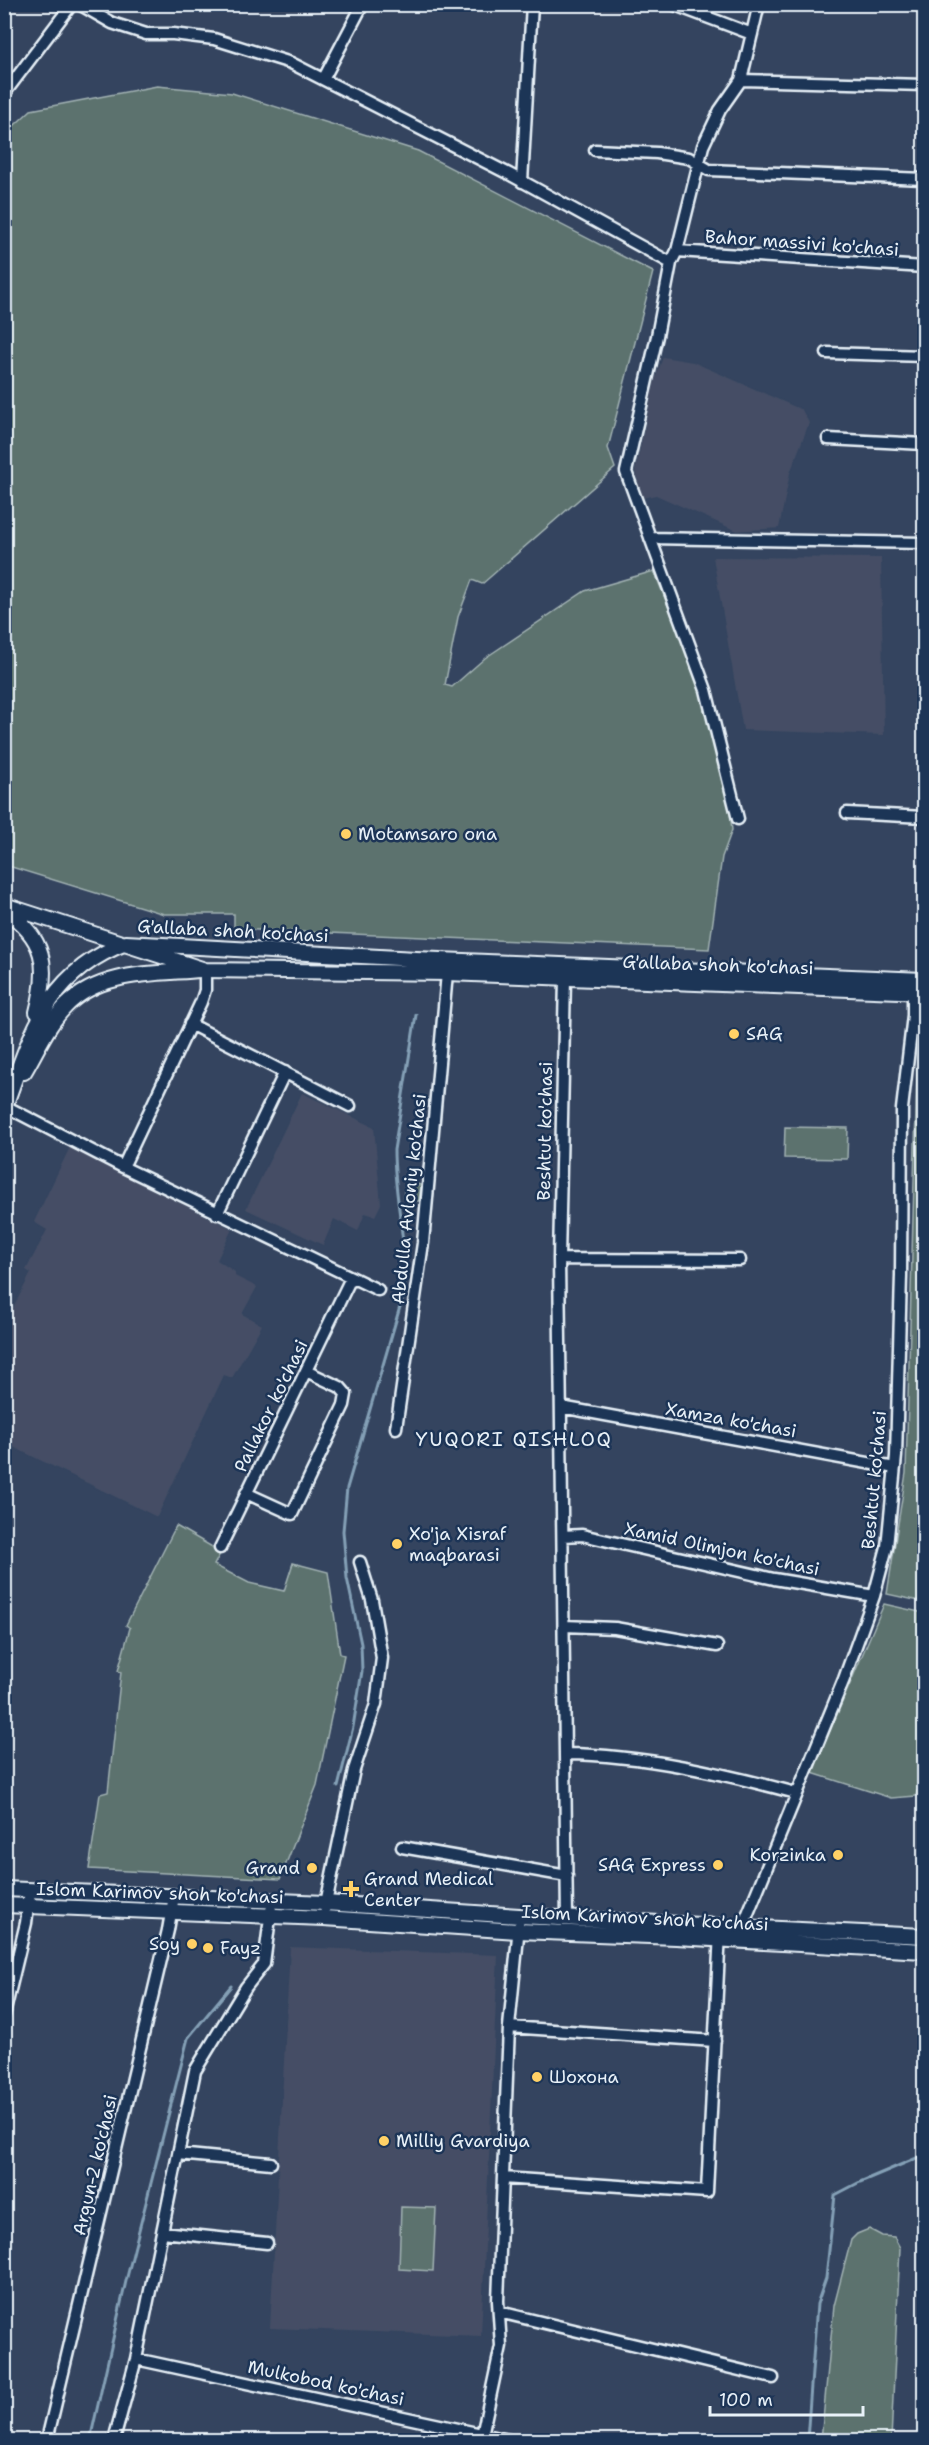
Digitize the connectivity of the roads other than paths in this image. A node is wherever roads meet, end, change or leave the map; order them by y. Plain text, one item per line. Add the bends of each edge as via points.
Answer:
1 (72, 4) edge
2 (79, 4) edge
3 (363, 4) edge
4 (532, 4) edge
5 (672, 4) edge
6 (759, 4) edge
7 (752, 34) junction
8 (324, 78) junction
9 (741, 80) junction
10 (924, 85) edge
11 (4, 94) edge
12 (595, 150) dead end
13 (698, 165) junction
14 (924, 179) edge
15 (522, 182) junction
16 (677, 251) junction
17 (671, 263) junction
18 (924, 267) edge
19 (827, 353) dead end
20 (924, 356) edge
21 (828, 439) dead end
22 (924, 444) edge
23 (650, 538) junction
24 (924, 543) edge
25 (847, 813) dead end
26 (924, 818) edge
27 (738, 819) dead end
28 (4, 905) edge
29 (4, 910) edge
30 (126, 943) junction
31 (205, 970) junction
32 (447, 973) junction
33 (565, 978) junction
34 (924, 980) edge
35 (919, 992) edge
36 (190, 1024) junction
37 (33, 1028) junction
38 (285, 1072) junction
39 (5, 1106) edge
40 (351, 1106) dead end
41 (123, 1167) junction
42 (218, 1214) junction
43 (559, 1259) junction
44 (740, 1260) dead end
45 (351, 1278) junction
46 (378, 1290) dead end
47 (306, 1371) junction
48 (561, 1407) junction
49 (396, 1428) dead end
50 (895, 1468) junction
51 (246, 1493) junction
52 (563, 1536) junction
53 (220, 1548) dead end
54 (360, 1562) dead end
55 (874, 1596) junction
56 (564, 1626) junction
57 (717, 1646) dead end
58 (566, 1754) junction
59 (796, 1793) junction
60 (402, 1847) dead end
61 (567, 1876) junction
62 (4, 1889) edge
63 (30, 1890) junction
64 (174, 1896) junction
65 (4, 1905) edge
66 (29, 1905) junction
67 (271, 1908) junction
68 (324, 1911) junction
69 (172, 1912) junction
70 (519, 1916) junction
71 (567, 1919) junction
72 (742, 1928) junction
73 (518, 1931) junction
74 (720, 1934) junction
75 (924, 1936) edge
76 (924, 1951) edge
77 (4, 2015) edge
78 (509, 2027) junction
79 (715, 2041) junction
80 (178, 2154) junction
81 (271, 2163) dead end
82 (503, 2178) junction
83 (162, 2232) junction
84 (267, 2242) dead end
85 (498, 2312) junction
86 (136, 2359) junction
87 (773, 2378) dead end
88 (482, 2437) edge
89 (47, 2440) edge
90 (114, 2440) edge
91 (509, 2440) edge

1 - 11 street
2 - 8 street via 112,23 146,34 214,39 291,63
3 - 8 street
4 - 15 street
5 - 7 street
6 - 7 street
7 - 9 street
8 - 15 street
9 - 10 street
9 - 13 street via 720,110
12 - 13 street via 657,153 689,158
13 - 14 street via 708,170
13 - 16 street
15 - 17 street
16 - 17 street
16 - 18 street, Bahor massivi ko'chasi
17 - 23 street via 626,472
19 - 20 street
21 - 22 street
23 - 24 street
23 - 27 street via 706,690
25 - 26 street
28 - 30 main road
29 - 37 main road via 30,934 43,958 44,985
30 - 31 main road, G'allaba shoh ko'chasi
30 - 34 main road, G'allaba shoh ko'chasi
30 - 37 main road via 79,969 50,999
31 - 32 main road, G'allaba shoh ko'chasi
31 - 36 street via 205,990
31 - 39 main road via 119,978 82,993 56,1018
32 - 33 main road, G'allaba shoh ko'chasi
32 - 49 street, Abdulla Avloniy ko'chasi via 423,1243
33 - 35 main road, G'allaba shoh ko'chasi
33 - 43 street, Beshtut ko'chasi
35 - 50 street, Beshtut ko'chasi via 912,1015 902,1109
36 - 38 street
36 - 41 street
37 - 39 main road
38 - 40 street
38 - 42 street
39 - 41 street
41 - 42 street
42 - 45 street
43 - 44 street
43 - 48 street, Beshtut ko'chasi
45 - 46 street
45 - 47 street, Pallakor ko'chasi
47 - 51 street, Pallakor ko'chasi
47 - 51 street via 340,1387 345,1394 344,1405 292,1514
48 - 50 street, Xamza ko'chasi
48 - 52 street, Beshtut ko'chasi
50 - 55 street, Beshtut ko'chasi via 886,1547
51 - 53 street, Pallakor ko'chasi
52 - 55 street, Xamid Olimjon ko'chasi via 582,1535
52 - 56 street, Beshtut ko'chasi
54 - 68 street via 372,1600 382,1658 376,1704 354,1770
55 - 59 street, Beshtut ko'chasi
56 - 57 street via 615,1628
56 - 58 street, Beshtut ko'chasi
58 - 59 street via 602,1754 677,1766
58 - 61 street, Beshtut ko'chasi
59 - 72 street, Beshtut ko'chasi
60 - 61 street
61 - 71 street, Beshtut ko'chasi
62 - 63 main road, Islom Karimov shoh ko'chasi
63 - 64 main road, Islom Karimov shoh ko'chasi
63 - 66 street
64 - 67 main road, Islom Karimov shoh ko'chasi
64 - 69 street, Argun-2 ko'chasi
65 - 66 main road, Islom Karimov shoh ko'chasi
66 - 69 main road, Islom Karimov shoh ko'chasi
66 - 77 street
67 - 68 main road, Islom Karimov shoh ko'chasi
67 - 69 main road, Islom Karimov shoh ko'chasi
67 - 80 street via 264,1965 246,1987 195,2071
68 - 70 main road, Islom Karimov shoh ko'chasi
68 - 73 main road, Islom Karimov shoh ko'chasi
69 - 89 street, Argun-2 ko'chasi
70 - 71 main road, Islom Karimov shoh ko'chasi
70 - 73 street
71 - 74 main road, Islom Karimov shoh ko'chasi
72 - 74 main road, Islom Karimov shoh ko'chasi
72 - 75 main road, Islom Karimov shoh ko'chasi
73 - 74 main road, Islom Karimov shoh ko'chasi
73 - 78 street
74 - 76 main road, Islom Karimov shoh ko'chasi
74 - 79 street
78 - 79 street
78 - 82 street
79 - 82 street via 707,2192
80 - 81 street
80 - 83 street
82 - 85 street
83 - 84 street
83 - 86 street
85 - 87 street
85 - 88 street via 501,2346
86 - 88 street, Mulkobod ko'chasi
86 - 90 street
88 - 91 street, Mulkobod ko'chasi

